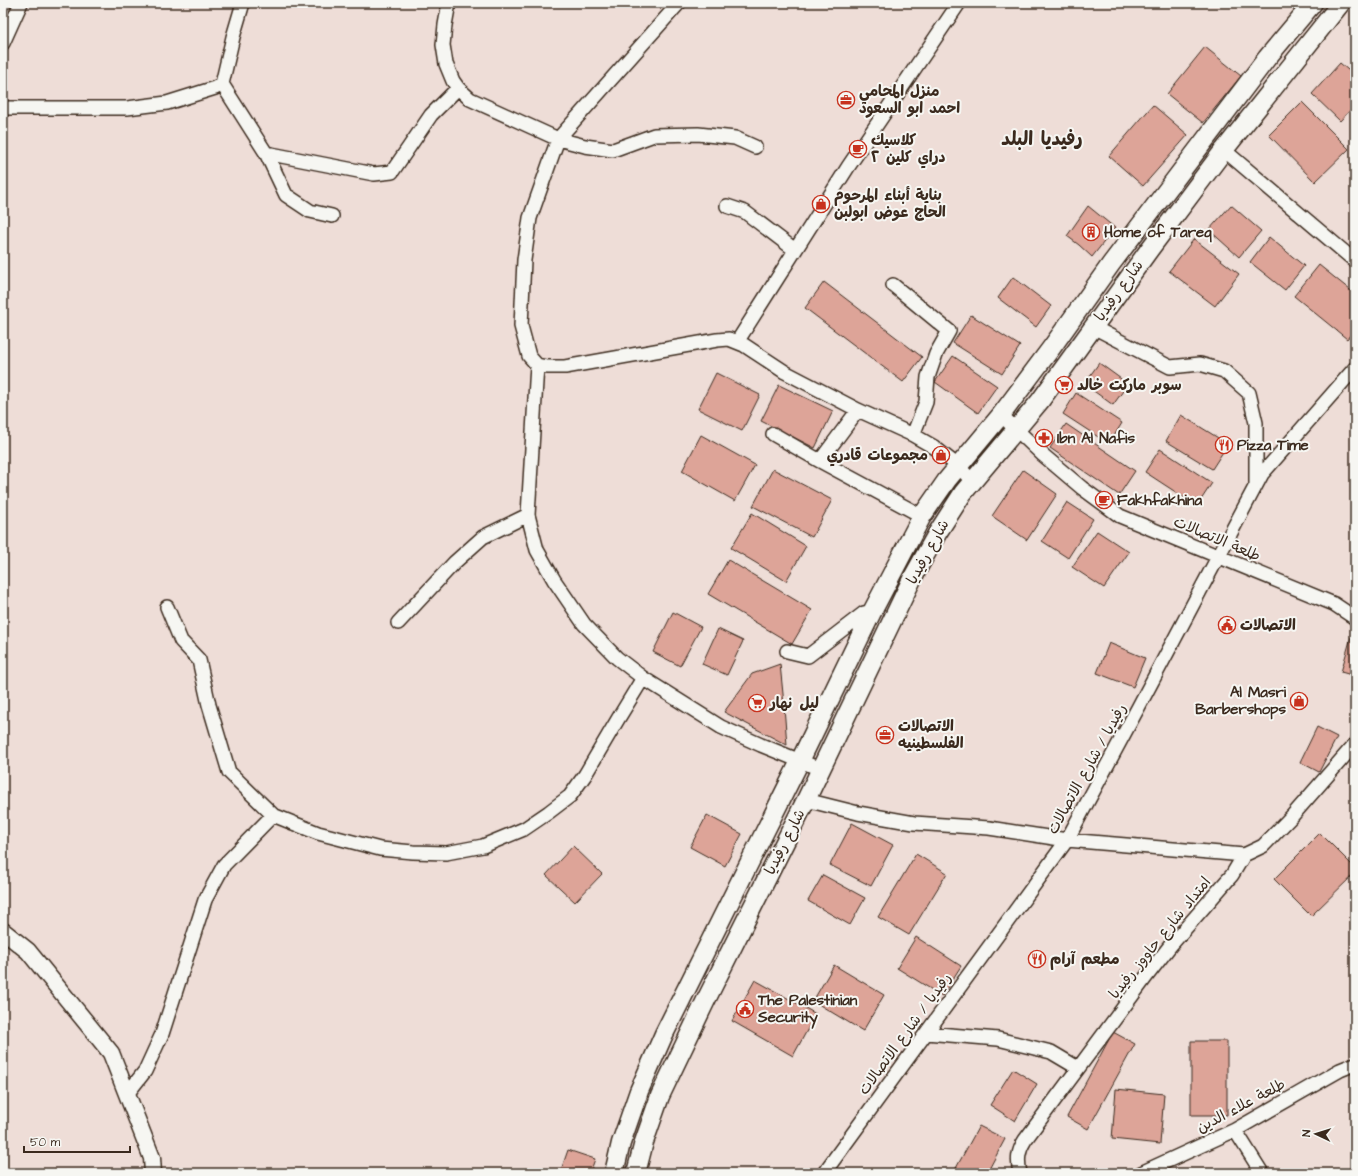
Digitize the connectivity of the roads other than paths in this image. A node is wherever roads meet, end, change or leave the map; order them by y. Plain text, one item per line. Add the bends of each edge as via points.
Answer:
1 (21, 3) edge
2 (243, 3) edge
3 (449, 3) edge
4 (679, 3) edge
5 (959, 3) edge
6 (1313, 3) edge
7 (1341, 3) edge
8 (3, 43) edge
9 (222, 84) junction
10 (458, 88) junction
11 (3, 108) edge
12 (558, 139) junction
13 (755, 147) dead end
14 (1224, 150) junction
15 (266, 153) junction
16 (727, 206) dead end
17 (332, 216) dead end
18 (794, 250) junction
19 (1355, 261) edge
20 (893, 285) dead end
21 (1093, 327) junction
22 (737, 342) junction
23 (537, 365) junction
24 (1355, 368) edge
25 (858, 410) junction
26 (1001, 416) junction
27 (1017, 431) junction
28 (773, 434) dead end
29 (913, 435) junction
30 (820, 461) junction
31 (958, 466) junction
32 (973, 482) junction
33 (1256, 486) junction
34 (528, 515) junction
35 (922, 516) junction
36 (1218, 557) junction
37 (167, 607) dead end
38 (872, 612) junction
39 (1355, 618) edge
40 (398, 623) dead end
41 (787, 652) dead end
42 (643, 678) junction
43 (1355, 744) edge
44 (800, 761) junction
45 (820, 769) junction
46 (806, 800) junction
47 (273, 815) junction
48 (1067, 840) junction
49 (1244, 854) junction
50 (3, 931) edge
51 (926, 1033) junction
52 (1355, 1064) edge
53 (1078, 1068) junction
54 (127, 1094) junction
55 (1235, 1130) junction
56 (153, 1173) edge
57 (614, 1173) edge
58 (636, 1173) edge
59 (824, 1173) edge
60 (1020, 1173) edge
61 (1141, 1173) edge
62 (1262, 1173) edge

1 - 8 street
2 - 9 street
3 - 10 street via 443,45 446,64
4 - 12 street
5 - 18 street
6 - 26 main road, شارع رفيديا via 1262,64
7 - 14 main road, شارع رفيديا
9 - 11 street via 167,103 127,108
9 - 15 street
10 - 12 street via 470,99
10 - 15 street via 431,115 392,172 374,174
12 - 13 street via 614,150 654,135 698,134 735,138
12 - 23 street via 530,218 524,260 521,326 529,356
14 - 19 street
14 - 21 main road, شارع رفيديا
15 - 17 street via 286,195 310,212
16 - 18 street via 745,212
18 - 22 street
20 - 29 street via 949,331 936,354 928,377 926,402
21 - 27 main road, شارع رفيديا
21 - 33 street via 1170,367 1200,364 1224,371 1249,393 1256,423
22 - 23 street via 729,339 717,340 565,367
22 - 25 street via 785,372
23 - 34 street
24 - 33 street, رفيديا / شارع الاتصالات via 1262,474
25 - 29 street
25 - 30 street
26 - 27 street, طلعة الاتصالات
26 - 31 main road, شارع رفيديا
27 - 32 main road, شارع رفيديا
27 - 36 street, طلعة الاتصالات via 1082,488 1120,516
28 - 30 street
29 - 31 street via 934,447
30 - 35 street
31 - 32 street
31 - 35 main road, شارع رفيديا
32 - 45 main road, شارع رفيديا via 938,532 913,577
33 - 36 street, رفيديا / شارع الاتصالات
34 - 40 street via 483,537 455,562
34 - 42 street via 537,550 584,624 617,658
35 - 38 main road, شارع رفيديا
36 - 39 street, طلعة الاتصالات via 1334,604
36 - 48 street, رفيديا / شارع الاتصالات
37 - 47 street via 182,642 199,660 229,772
38 - 41 street via 864,613 808,656
38 - 44 main road, شارع رفيديا
42 - 44 street via 722,727
42 - 47 street via 586,775 570,796 524,830 483,846 446,853 380,849 318,833
43 - 49 street via 1263,846
44 - 45 street
44 - 57 main road, شارع رفيديا via 638,1091
45 - 46 main road, شارع رفيديا
46 - 48 street via 914,823 989,828
46 - 58 main road, شارع رفيديا via 660,1096
47 - 54 street via 224,865 205,900 162,1034 145,1071
48 - 49 street
48 - 51 street, رفيديا / شارع الاتصالات
49 - 53 street, امتداد شارع حاووز رفيديا via 1232,875 1170,946
50 - 54 street via 28,951 111,1053
51 - 53 street via 998,1039 1051,1052
51 - 59 street, رفيديا / شارع الاتصالات
52 - 55 street, طلعة علاء الدين
53 - 60 street, امتداد شارع حاووز رفيديا via 1025,1140 1018,1155
54 - 56 street via 152,1158
55 - 61 street, طلعة علاء الدين
55 - 62 street

